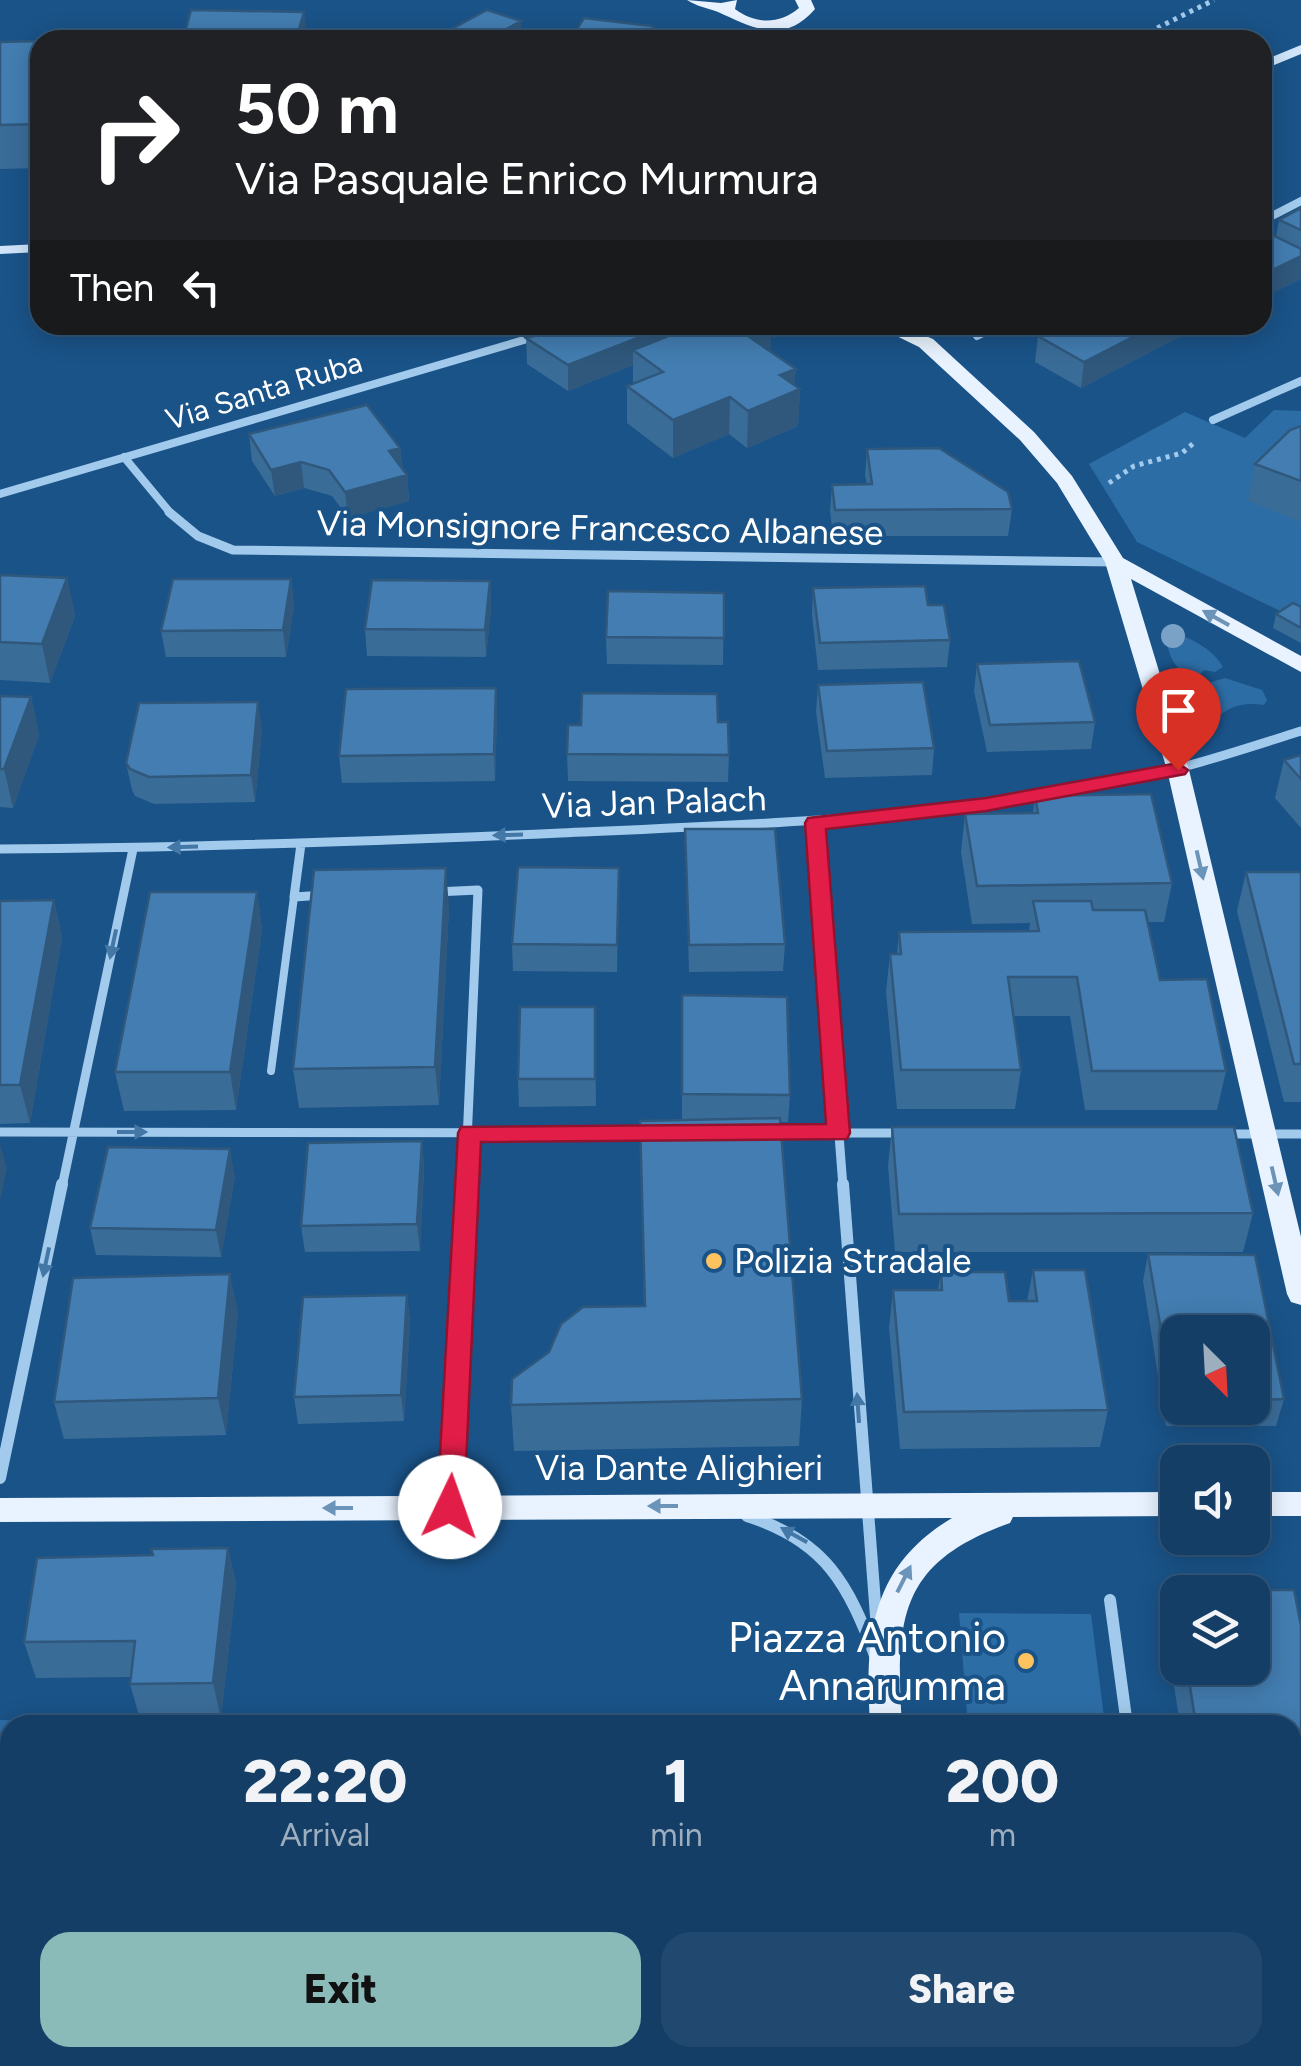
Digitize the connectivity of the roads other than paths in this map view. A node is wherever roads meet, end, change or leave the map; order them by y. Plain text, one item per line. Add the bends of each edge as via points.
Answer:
1 (695, 0) edge
2 (807, 2) edge
3 (732, 10) edge
4 (782, 24) junction
5 (776, 30) edge
6 (1301, 50) edge
7 (1272, 62) edge
8 (1301, 201) edge
9 (1272, 215) edge
10 (30, 248) edge
11 (0, 250) edge
12 (531, 335) edge
13 (924, 335) edge
14 (1301, 381) edge
15 (1213, 420) road end
16 (124, 457) junction
17 (0, 494) edge
18 (1115, 562) junction
19 (1301, 665) edge
20 (1301, 732) edge
21 (1178, 770) junction
22 (815, 823) junction
23 (301, 844) junction
24 (133, 848) junction
25 (0, 850) edge
26 (424, 892) edge
27 (332, 895) edge
28 (294, 897) junction
29 (271, 1071) dead end
30 (0, 1132) edge
31 (73, 1132) junction
32 (470, 1133) junction
33 (664, 1133) edge
34 (761, 1133) edge
35 (838, 1133) junction
36 (916, 1133) edge
37 (1206, 1134) edge
38 (1264, 1134) junction
39 (1301, 1134) edge
40 (1301, 1294) edge
41 (0, 1478) edge
42 (1044, 1504) junction
43 (1160, 1504) edge
44 (1270, 1504) edge
45 (1301, 1504) edge
46 (865, 1505) junction
47 (708, 1506) junction
48 (450, 1507) junction
49 (0, 1510) edge
50 (1110, 1600) dead end
51 (881, 1672) junction
52 (885, 1715) edge
53 (1126, 1715) edge

1 - 3 main road
2 - 4 main road via 799,18
3 - 4 main road
4 - 5 main road
6 - 7 main road
8 - 9 street
10 - 11 main road
12 - 16 street, Via Santa Ruba
13 - 18 main road via 1026,436 1087,512
14 - 15 street
16 - 17 street, Via Santa Ruba
16 - 18 street, Via Monsignore Francesco Albanese via 183,529 205,544 233,550
19 -> 18 main road
18 - 21 main road
20 - 21 street, Via Jan Palach
21 - 22 street, Via Jan Palach via 986,804
21 -> 38 main road
22 -> 23 street, Via Jan Palach
22 - 35 street
23 -> 24 street, Via Jan Palach
23 - 28 street
24 - 25 street, Via Jan Palach
24 -> 31 street
26 - 32 street via 478,890
27 - 28 street
28 - 29 lane
30 - 31 street
31 -> 32 street
31 -> 41 street
32 - 33 street
32 - 48 street
34 - 35 street
35 - 36 street
46 -> 35 street
37 - 38 street
38 - 39 street
38 -> 40 main road
42 - 43 main road, Via Dante Alighieri
42 - 46 main road, Via Dante Alighieri
51 -> 42 main road via 891,1611 918,1555 965,1524
44 - 45 main road
46 - 47 main road, Via Dante Alighieri
46 - 51 street
47 -> 48 main road, Via Dante Alighieri
51 -> 47 street via 856,1604 816,1548 760,1519
48 -> 49 main road, Via Dante Alighieri
50 - 53 street
51 - 52 main road

